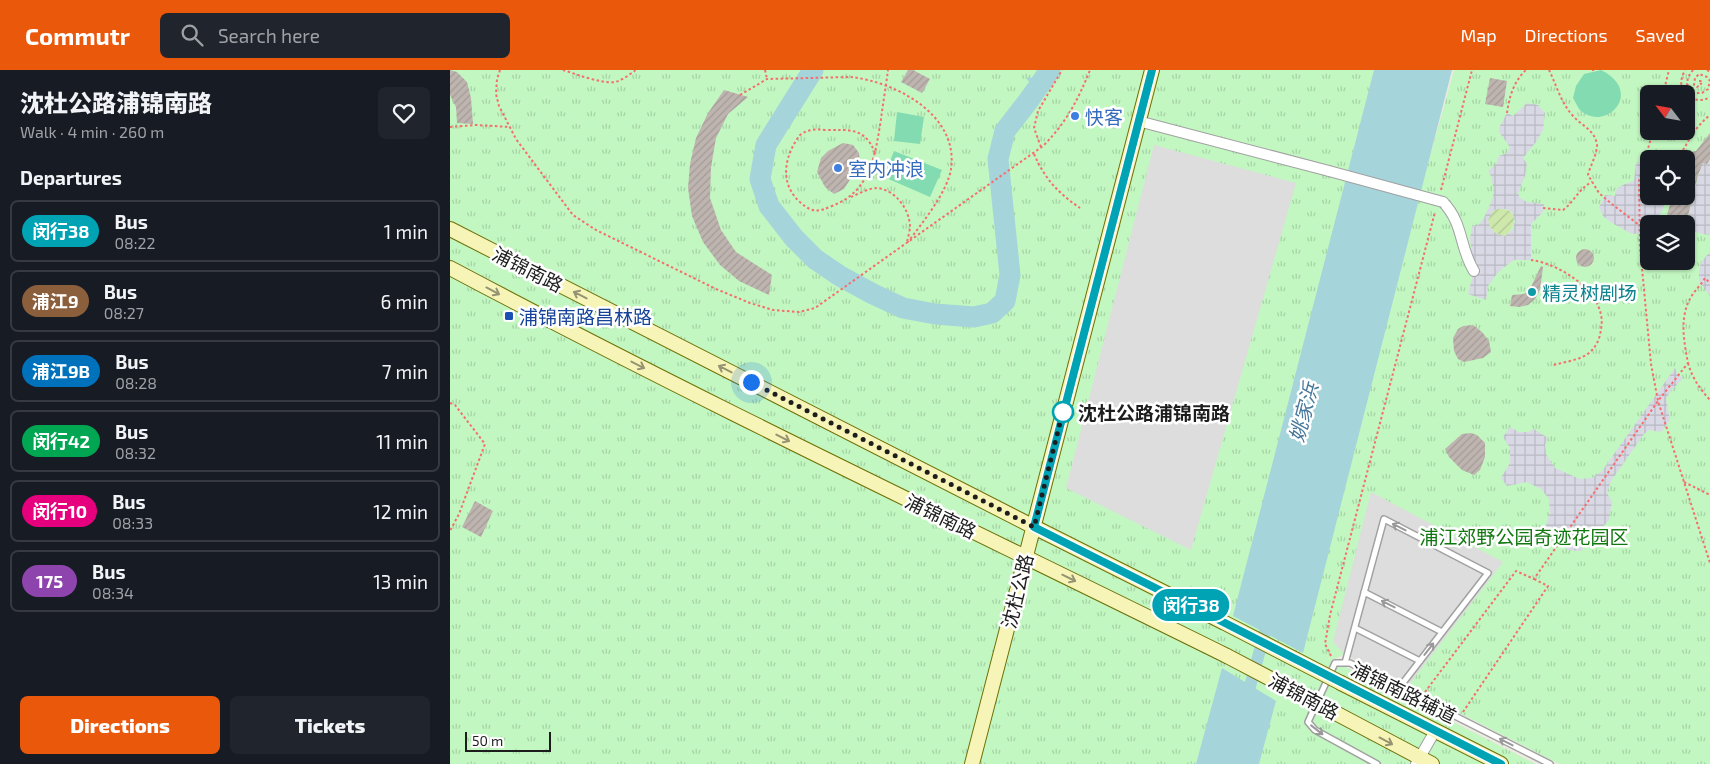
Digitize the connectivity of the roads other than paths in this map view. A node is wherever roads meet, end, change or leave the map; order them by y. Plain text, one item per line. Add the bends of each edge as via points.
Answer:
1 (1152, 70) edge
2 (1138, 121) junction
3 (450, 229) edge
4 (450, 268) edge
5 (1474, 271) dead end
6 (1034, 527) junction
7 (1025, 557) junction
8 (1364, 592) junction
9 (1355, 628) junction
10 (1442, 632) junction
11 (1420, 661) junction
12 (1346, 663) junction
13 (1399, 688) junction
14 (1435, 731) junction
15 (1422, 762) edge
16 (972, 764) edge
17 (1377, 764) edge
18 (1501, 764) edge
19 (1550, 764) edge

1 - 2 main road, 沈杜公路
2 - 5 street, bridge via 1440,201 1452,211
2 - 6 main road, 沈杜公路
6 -> 3 main road, 浦锦南路
4 -> 7 main road, 浦锦南路
6 - 7 main road, 沈杜公路
6 - 14 main road, 浦锦南路, bridge
7 -> 15 main road, 浦锦南路, bridge via 1228,656
7 - 16 main road, 沈杜公路
8 - 9 lane
10 -> 8 lane
10 -> 8 lane via 1488,573 1384,520
9 - 11 lane
9 - 12 lane
11 -> 10 lane
11 - 13 lane
12 - 13 lane, 浦锦南路辅道
12 -> 17 lane, 浦锦南路辅道 via 1335,663 1308,722 1315,730
19 -> 13 lane, 浦锦南路辅道
14 - 15 street
14 - 18 main road, 浦锦南路

